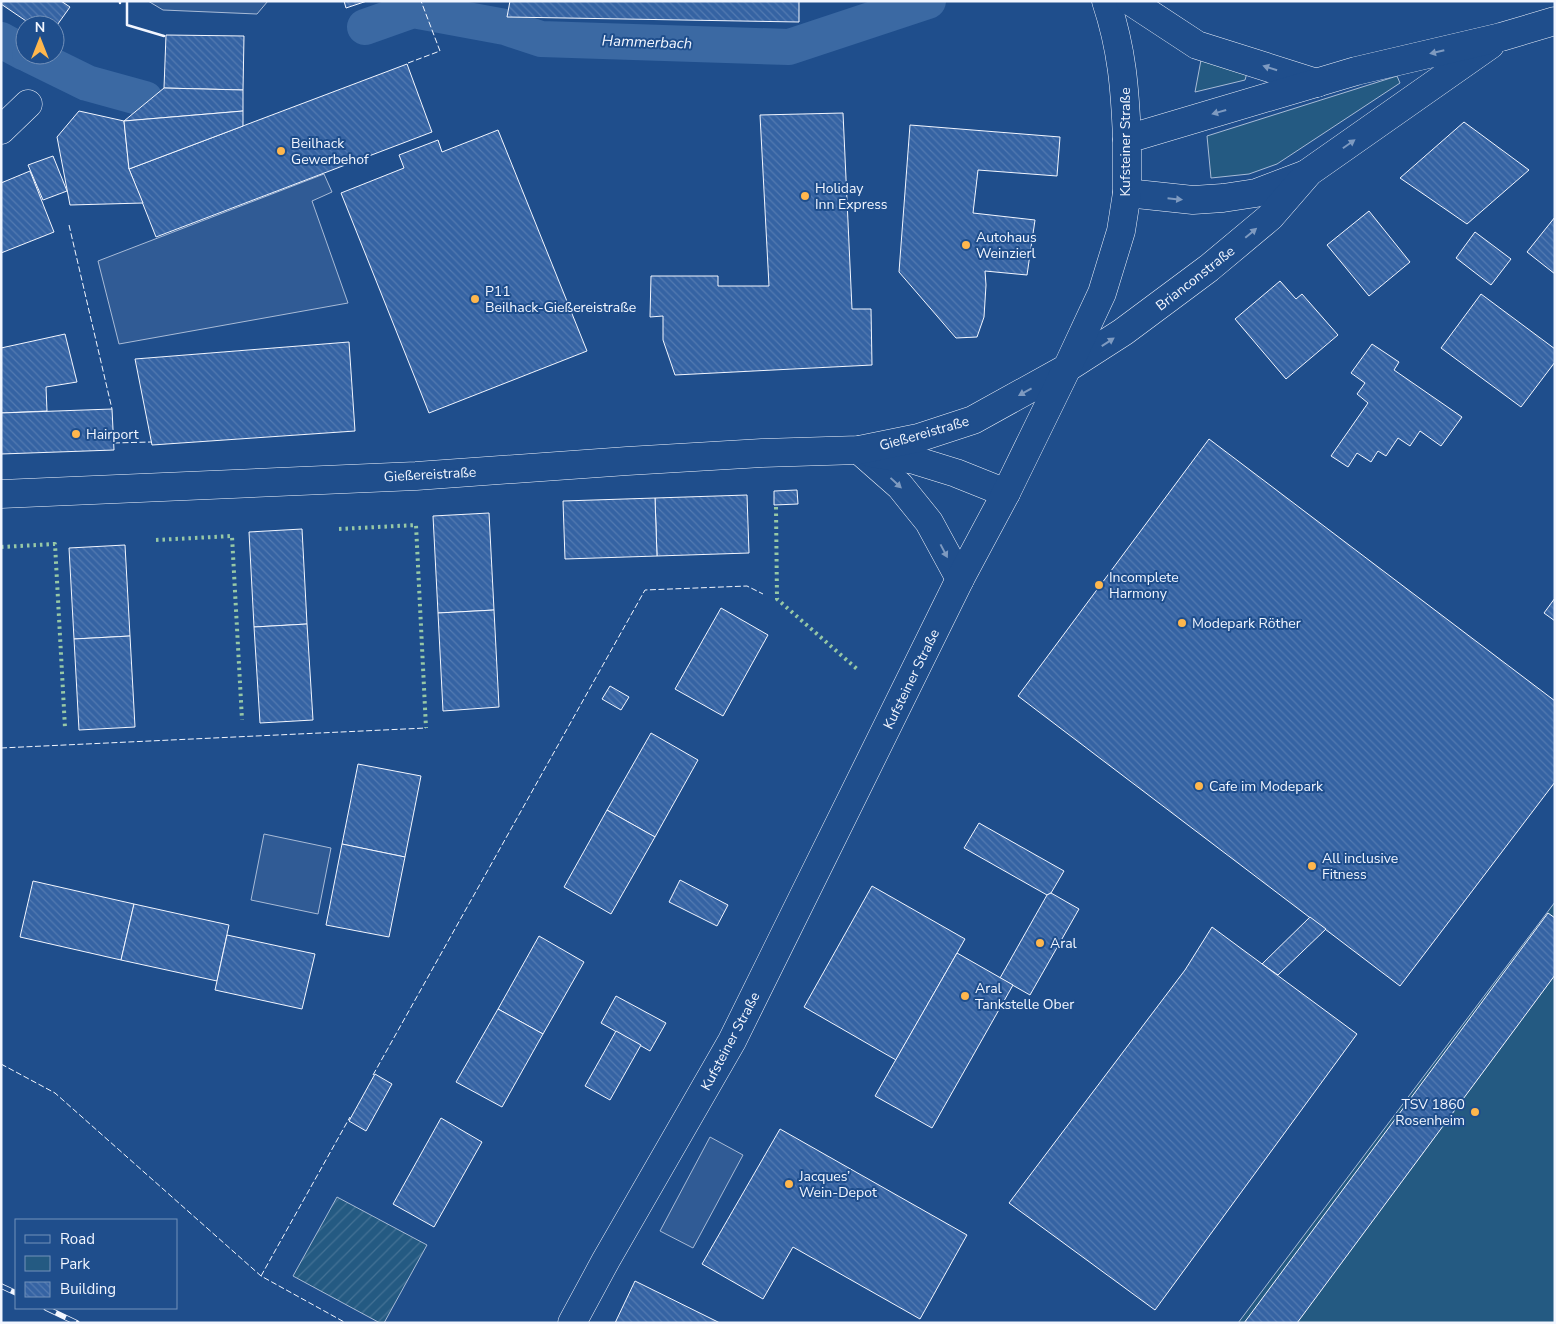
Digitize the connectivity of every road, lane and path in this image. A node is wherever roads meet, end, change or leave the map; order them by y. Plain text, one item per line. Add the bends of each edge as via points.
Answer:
1 (1106, 1) edge
2 (1130, 1) edge
3 (1555, 21) edge
4 (1501, 37) junction
5 (1316, 83) junction
6 (28, 104) dead end
7 (1, 130) edge
8 (1128, 139) junction
9 (1310, 172) junction
10 (1127, 194) junction
11 (1067, 368) junction
12 (859, 450) junction
13 (1006, 493) junction
14 (1, 494) edge
15 (960, 580) junction
16 (572, 1323) edge

1 - 8 main road, Kufsteiner Straße via 1122,63
5 -> 2 main road via 1197,44
3 - 4 main road, Brianconstraße
4 -> 5 main road, Brianconstraße
9 -> 4 main road, Brianconstraße
5 -> 8 main road, Brianconstraße
6 - 7 main road
8 - 10 main road, Kufsteiner Straße
10 -> 9 main road, Brianconstraße via 1194,200 1223,198 1256,193
11 -> 9 main road, Brianconstraße via 1123,332 1209,268 1270,217
10 - 11 main road, Kufsteiner Straße via 1121,231 1102,293
11 -> 12 main road, Gießereistraße via 973,420 918,438
11 - 13 main road, Kufsteiner Straße
12 - 13 main road, Gießereistraße via 914,460
12 - 14 main road, Gießereistraße via 762,453 416,476
12 -> 15 main road, Gießereistraße via 900,486 929,522
13 - 15 main road, Kufsteiner Straße
15 - 16 main road, Kufsteiner Straße via 732,1041

